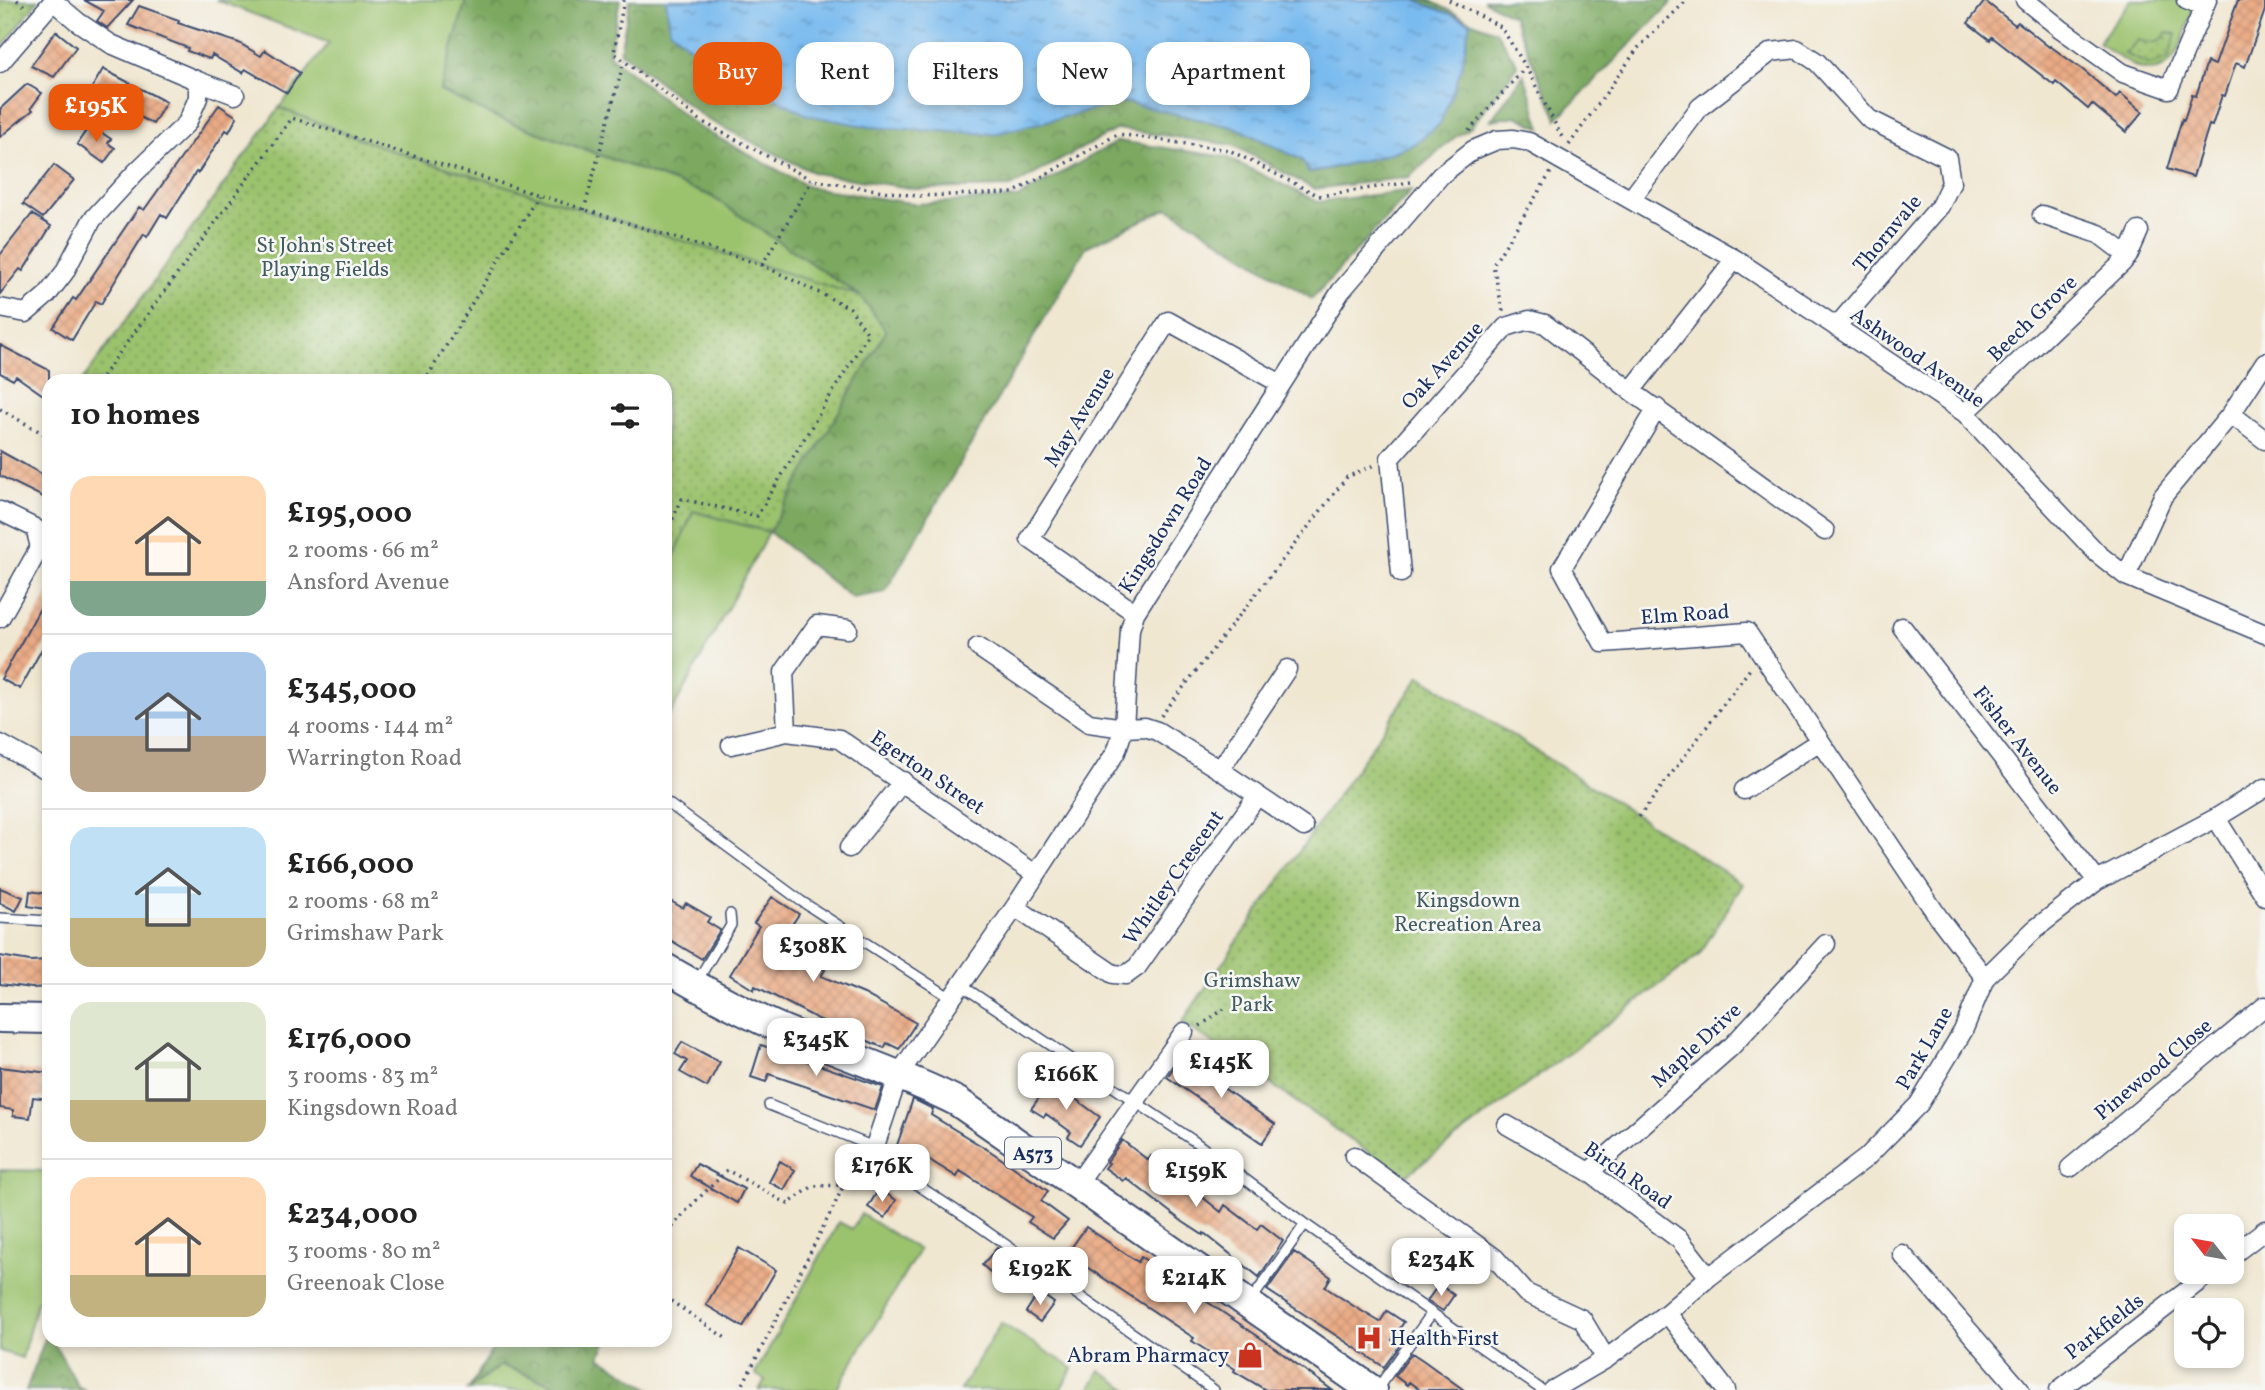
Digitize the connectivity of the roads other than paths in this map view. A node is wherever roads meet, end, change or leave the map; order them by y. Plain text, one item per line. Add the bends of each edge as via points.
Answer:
1 (53, 0) edge
2 (2025, 0) edge
3 (2186, 0) edge
4 (2206, 4) edge
5 (0, 63) edge
6 (198, 81) junction
7 (235, 95) dead end
8 (1559, 160) joint
9 (1631, 199) junction
10 (2042, 215) dead end
11 (2138, 232) dead end
12 (2128, 256) junction
13 (1735, 259) junction
14 (0, 308) edge
15 (1836, 327) junction
16 (2265, 362) edge
17 (1281, 384) junction
18 (1631, 391) junction
19 (1657, 408) junction
20 (1965, 413) junction
21 (2231, 414) junction
22 (2265, 440) edge
23 (0, 511) edge
24 (1825, 531) dead end
25 (1401, 573) dead end
26 (2126, 576) junction
27 (1135, 613) junction
28 (0, 618) edge
29 (1902, 627) dead end
30 (848, 629) dead end
31 (2265, 634) edge
32 (978, 647) dead end
33 (1287, 669) dead end
34 (1124, 728) junction
35 (787, 732) junction
36 (1820, 741) junction
37 (0, 744) edge
38 (732, 745) dead end
39 (42, 767) edge
40 (1220, 770) junction
41 (903, 781) junction
42 (2265, 788) edge
43 (1744, 790) dead end
44 (1257, 796) junction
45 (672, 806) edge
46 (2216, 818) junction
47 (1304, 827) dead end
48 (849, 848) dead end
49 (1035, 874) junction
50 (2098, 881) junction
51 (2265, 896) edge
52 (1015, 907) junction
53 (730, 914) dead end
54 (0, 918) edge
55 (42, 921) edge
56 (1826, 944) dead end
57 (672, 972) edge
58 (1985, 978) junction
59 (694, 985) junction
60 (956, 992) junction
61 (2265, 1006) edge
62 (0, 1018) edge
63 (42, 1019) edge
64 (1184, 1032) road end
65 (900, 1074) junction
66 (1133, 1101) junction
67 (769, 1105) dead end
68 (1507, 1125) dead end
69 (873, 1151) junction
70 (1354, 1156) dead end
71 (2070, 1168) dead end
72 (1589, 1172) junction
73 (1077, 1184) junction
74 (1305, 1224) junction
75 (2265, 1230) edge
76 (2244, 1246) edge
77 (1902, 1254) dead end
78 (1709, 1277) junction
79 (2196, 1284) edge
80 (1249, 1304) junction
81 (1432, 1313) junction
82 (1667, 1313) junction
83 (1606, 1359) junction
84 (1214, 1390) edge
85 (1374, 1390) edge
86 (1542, 1390) edge
87 (1553, 1390) edge
88 (1726, 1390) edge
89 (2020, 1390) edge
90 (2059, 1390) edge

1 - 5 street
1 - 6 street via 111,44
2 - 4 street via 2123,74 2169,89
3 - 4 street
6 - 7 street
6 - 14 street via 198,98 187,123 92,220 47,295 26,313
8 - 9 street, Ashwood Avenue
8 - 17 street, Kingsdown Road via 1529,142 1513,139 1486,143 1458,162 1340,291
9 - 13 street, Ashwood Avenue
9 - 15 street, Thornvale via 1700,107 1771,52 1797,49 1817,62 1869,118 1947,158 1951,183 1940,206
10 - 12 street via 2099,234
11 - 12 street, Beech Grove
12 - 20 street, Beech Grove
13 - 15 street, Ashwood Avenue
13 - 18 street
15 - 20 street, Ashwood Avenue
16 - 21 street
17 - 27 street, Kingsdown Road
17 - 27 street, May Avenue via 1168,321 1160,332 1030,539
18 - 19 street, Oak Avenue
18 - 25 street, Oak Avenue via 1545,324 1529,320 1506,327 1390,458
19 - 24 street, Oak Avenue
19 - 36 street, Elm Road via 1562,568 1603,643 1747,632
20 - 26 street, Ashwood Avenue via 2098,554
21 - 22 street
21 - 26 street via 2163,496
23 - 28 street via 36,528 40,547
26 - 31 street, Ashwood Avenue
27 - 34 street, Kingsdown Road
29 - 50 street, Fisher Avenue
30 - 35 street via 817,625 784,672
32 - 34 street via 1088,723
33 - 40 street
34 - 40 street via 1152,729
34 - 49 street, Kingsdown Road via 1116,752
35 - 38 street, Egerton Street
35 - 41 street, Egerton Street via 839,739
36 - 43 street
36 - 58 street, Elm Road
37 - 39 street
40 - 44 street
41 - 48 street
41 - 49 street, Egerton Street
42 - 46 street, Park Lane
44 - 47 street
44 - 52 street, Whitley Crescent via 1138,967 1126,975 1113,974
45 - 60 lane via 801,901
46 - 50 street, Park Lane
46 - 51 street
49 - 52 street, Kingsdown Road
50 - 58 street, Park Lane via 2035,929
52 - 60 street, Kingsdown Road
53 - 59 lane via 731,925
54 - 55 lane
56 - 72 street, Maple Drive via 1732,1046
57 - 59 main road, A573
58 - 78 street, Park Lane via 1963,1031 1919,1104 1866,1158
59 - 65 main road, A573 via 792,1034
60 - 65 street, Kingsdown Road
60 - 66 lane
61 - 71 street, Pinewood Close
62 - 63 main road
64 - 66 street
65 - 69 street, Kingsdown Road
65 - 73 main road, A573 via 978,1114
66 - 73 street
66 - 74 lane
67 - 69 lane
68 - 72 street, Birch Road
69 - 84 lane
70 - 83 street via 1495,1258 1526,1293 1582,1319
72 - 78 street, Birch Road via 1680,1240
73 - 80 main road, A573
74 - 80 lane
74 - 81 lane
75 - 76 street
77 - 89 street
78 - 82 street, Park Lane
79 - 90 street, Parkfields
80 - 85 main road, A573
81 - 85 lane
81 - 86 lane
82 - 83 street, Park Lane
82 - 88 street
83 - 87 street, Park Lane

